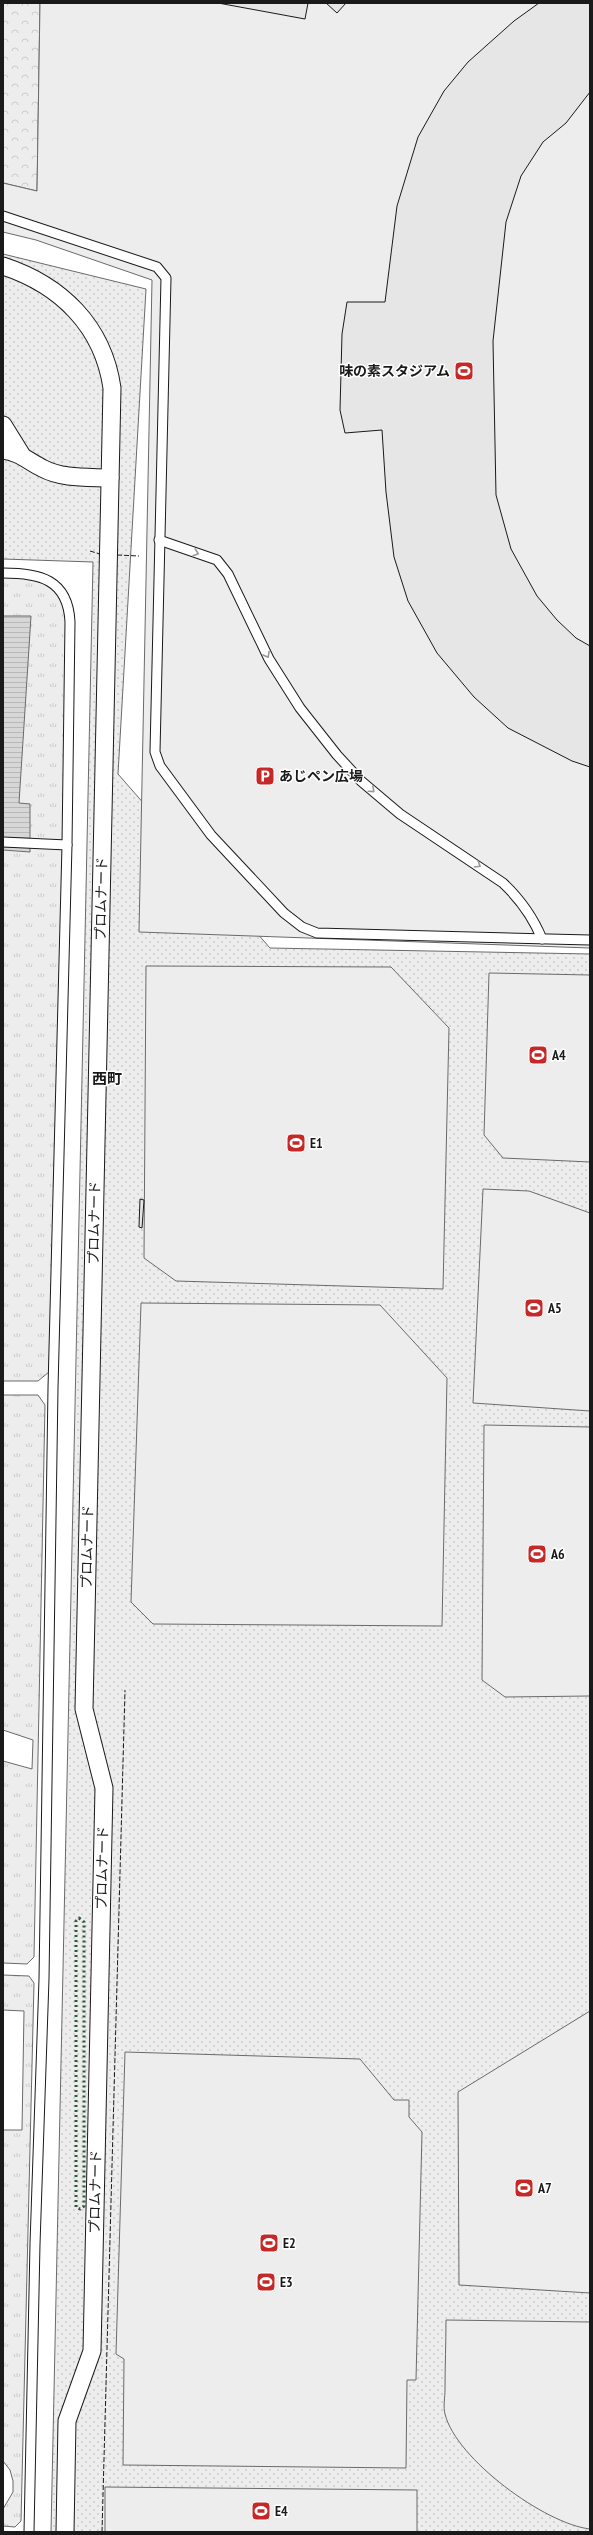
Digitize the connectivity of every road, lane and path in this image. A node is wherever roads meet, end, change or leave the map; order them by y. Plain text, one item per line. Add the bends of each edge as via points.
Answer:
1 (3, 216) edge
2 (3, 266) edge
3 (3, 425) edge
4 (3, 450) edge
5 (21, 454) junction
6 (110, 478) junction
7 (159, 540) junction
8 (3, 573) edge
9 (3, 842) edge
10 (67, 845) junction
11 (542, 939) junction
12 (590, 940) edge
13 (29, 2532) edge
14 (65, 2532) edge

1 - 7 lane via 157,267 166,278
2 - 6 street, プロムナード via 30,278 73,307 95,334 109,369 112,388
3 - 5 street
4 - 5 street
5 - 6 street via 42,468 58,474
6 - 14 street, プロムナード via 84,1709 104,1788 92,2352 67,2421
7 -> 11 lane via 217,560 228,574 277,672 300,708 337,755 361,781 400,814 503,883 534,920
7 - 11 lane via 155,752 160,766 211,835 284,912 302,927 317,933
8 - 10 lane via 24,573 47,580 60,590 70,612
9 - 10 lane
10 - 13 lane via 53,1372 44,1971
11 - 12 lane

